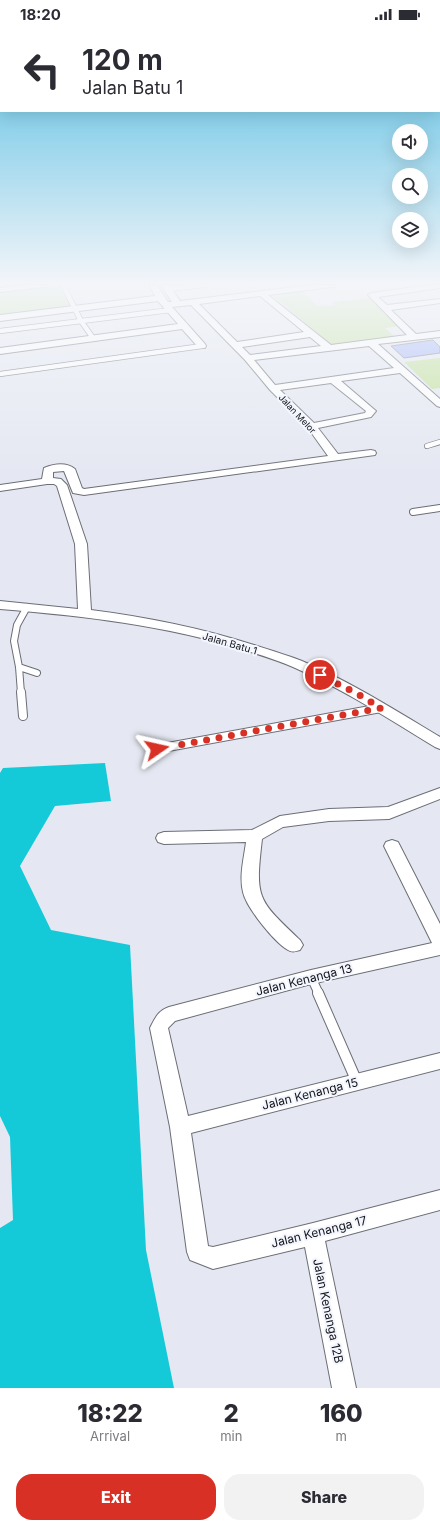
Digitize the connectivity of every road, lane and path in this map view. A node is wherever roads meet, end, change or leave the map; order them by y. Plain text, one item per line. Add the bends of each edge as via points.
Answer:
1 (18, 348) edge
2 (184, 348) edge
3 (238, 348) edge
4 (325, 348) edge
5 (377, 348) edge
6 (0, 351) edge
7 (248, 358) junction
8 (402, 370) junction
9 (0, 374) edge
10 (334, 380) junction
11 (273, 388) junction
12 (440, 392) edge
13 (429, 394) junction
14 (440, 404) edge
15 (312, 426) junction
16 (440, 442) edge
17 (427, 446) dead end
18 (372, 453) dead end
19 (335, 458) junction
20 (47, 481) junction
21 (0, 488) edge
22 (440, 508) edge
23 (413, 512) dead end
24 (0, 605) edge
25 (26, 608) junction
26 (85, 613) junction
27 (18, 667) junction
28 (37, 673) dead end
29 (381, 708) junction
30 (22, 716) dead end
31 (440, 744) edge
32 (157, 749) dead end
33 (440, 793) edge
34 (255, 836) junction
35 (164, 838) dead end
36 (392, 846) dead end
37 (440, 941) edge
38 (294, 945) dead end
39 (440, 948) edge
40 (311, 977) junction
41 (440, 1061) edge
42 (357, 1082) junction
43 (180, 1127) junction
44 (440, 1200) edge
45 (313, 1234) junction
46 (344, 1388) edge

1 - 6 street
2 - 9 lane
3 - 7 street, Jalan Melor
4 - 7 street
5 - 8 street
7 - 11 street, Jalan Melor
8 - 10 street
8 - 13 street
10 - 11 street
10 - 15 street via 371,411 368,415
11 - 15 street, Jalan Melor
12 - 13 street
13 - 14 street
15 - 19 street, Jalan Melor
16 - 17 lane
18 - 19 street
19 - 20 street via 84,492 77,491 71,471 67,468 48,470
20 - 21 street
20 - 26 street via 62,484 81,544
22 - 23 lane
24 - 25 street, Jalan Batu 1
25 - 26 street, Jalan Batu 1
25 - 27 lane via 14,634
26 - 29 street, Jalan Batu 1 via 145,622 229,640 296,664
27 - 28 lane
27 - 30 lane
29 - 31 street, Jalan Batu 1
29 - 32 lane
33 - 34 street via 389,814 329,815 280,822
34 - 35 street
34 - 38 street via 250,874 252,893 265,918
36 - 37 street
39 - 40 street, Jalan Kenanga 13
40 - 42 lane
40 - 43 street, Jalan Kenanga 13 via 169,1015 163,1020 159,1028
41 - 42 street, Jalan Kenanga 15
42 - 43 street, Jalan Kenanga 15
43 - 45 street, Jalan Kenanga 17 via 198,1252 213,1258
44 - 45 street, Jalan Kenanga 17
45 - 46 street, Jalan Kenanga 12B

